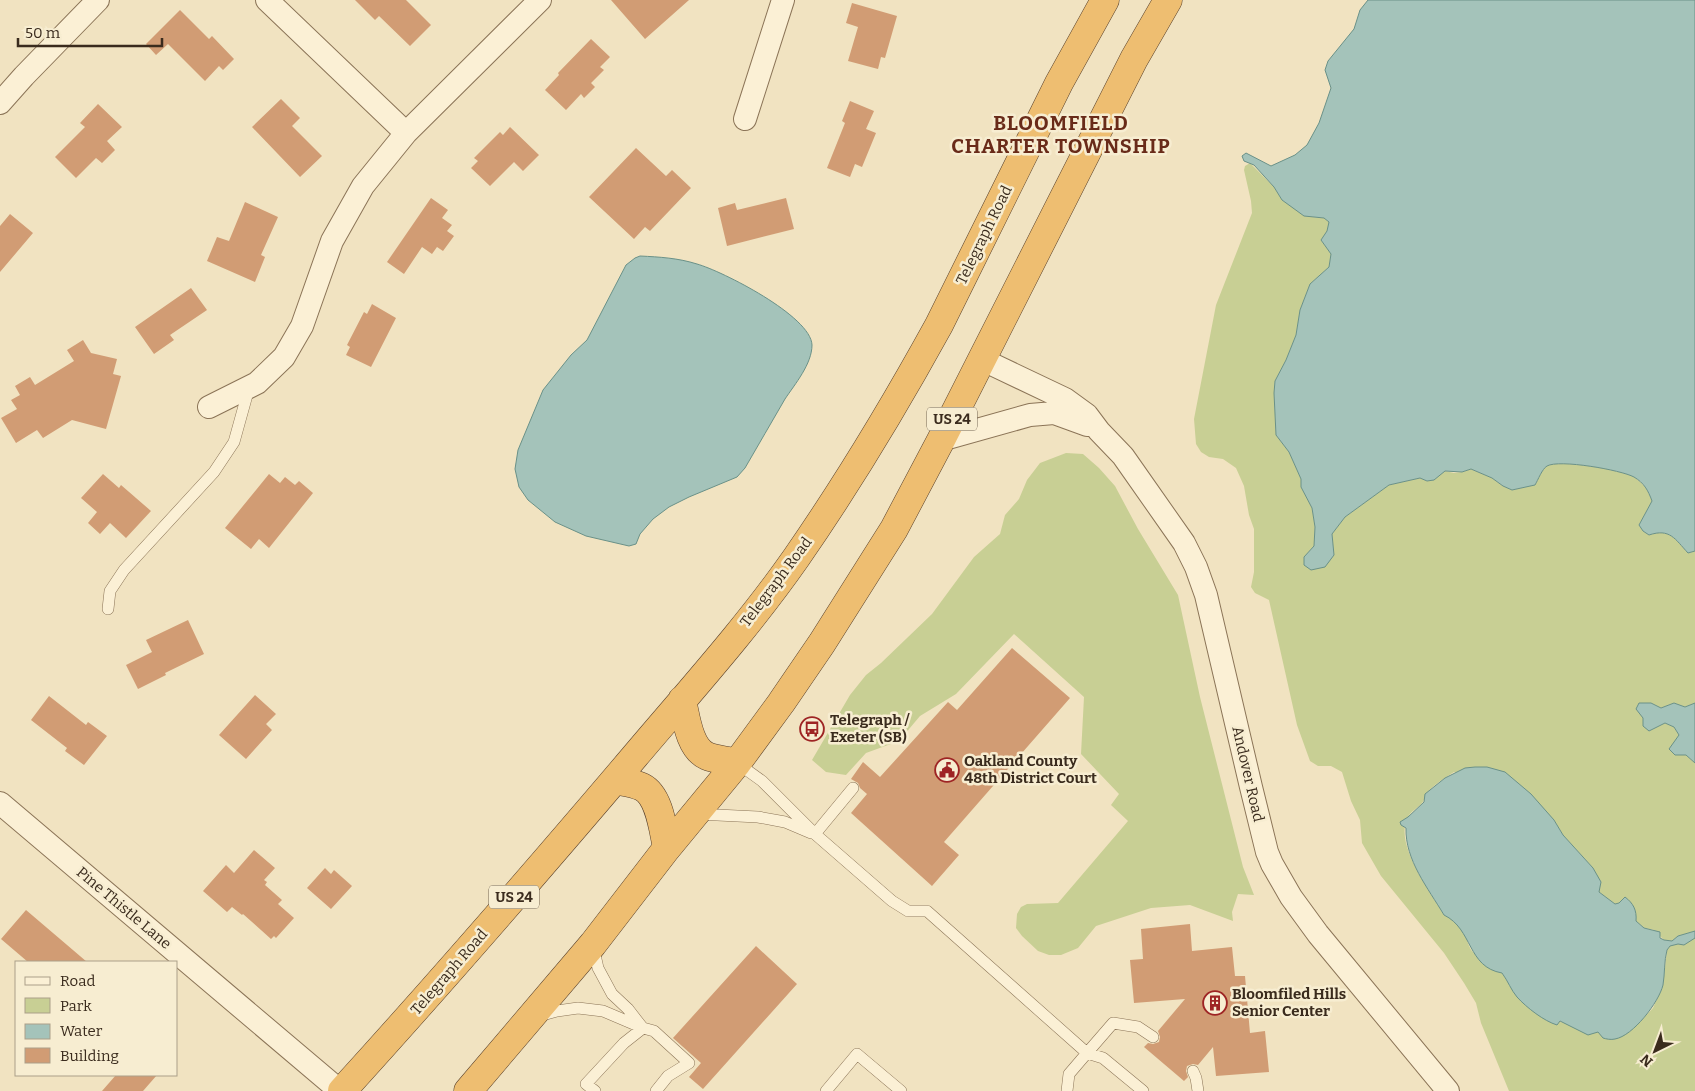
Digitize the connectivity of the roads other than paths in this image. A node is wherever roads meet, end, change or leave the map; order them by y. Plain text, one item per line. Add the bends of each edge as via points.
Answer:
1 (98, 0) edge
2 (267, 0) edge
3 (540, 0) edge
4 (783, 0) edge
5 (1105, 0) edge
6 (1168, 0) edge
7 (0, 103) edge
8 (745, 119) dead end
9 (406, 133) junction
10 (981, 359) junction
11 (249, 388) junction
12 (209, 407) dead end
13 (1099, 431) junction
14 (941, 440) junction
15 (108, 609) dead end
16 (682, 700) junction
17 (737, 763) junction
18 (615, 780) junction
19 (853, 788) dead end
20 (0, 803) edge
21 (696, 814) junction
22 (814, 834) junction
23 (667, 848) junction
24 (593, 944) junction
25 (530, 1019) junction
26 (643, 1028) junction
27 (1153, 1037) dead end
28 (1087, 1053) junction
29 (1193, 1071) dead end
30 (341, 1091) edge
31 (468, 1091) edge
32 (595, 1091) edge
33 (656, 1091) edge
34 (826, 1091) edge
35 (901, 1091) edge
36 (1067, 1091) edge
37 (1143, 1091) edge
38 (1198, 1091) edge
39 (1448, 1091) edge

1 - 7 street
2 - 9 street
3 - 9 street
4 - 8 street
5 - 16 highway, Telegraph Road / US 24 via 1059,82 939,325 873,440 795,559 759,608
6 - 10 highway, US 24 via 1134,59
9 - 11 street via 364,186 332,241 302,326 284,357
10 - 13 street, Andover Road via 1065,399 1087,415
10 - 14 highway, US 24
11 - 12 street
11 - 15 lane via 234,442 214,472 124,570 110,590
13 - 14 street, Andover Road via 1054,413 1030,415
13 - 39 street, Andover Road via 1123,456 1184,543 1196,568 1206,595 1272,864 1299,910
14 - 17 highway, US 24 via 894,528 822,643
16 - 17 highway via 699,750 706,756
16 - 18 highway, Telegraph Road / US 24
17 - 21 highway, US 24
17 - 22 lane via 762,781
18 - 23 highway via 642,787 650,794 656,803
18 - 30 highway, Telegraph Road / US 24 via 459,962
19 - 22 lane
20 - 30 street, Pine Thistle Lane
21 - 22 lane via 785,822
21 - 23 highway, US 24
22 - 28 lane via 892,901 908,911 927,911
23 - 24 highway, US 24
24 - 25 highway, US 24
24 - 26 lane via 598,968 612,994
25 - 26 lane via 578,1008 603,1011
25 - 31 highway, US 24
26 - 32 lane via 624,1043 586,1084
26 - 33 lane via 654,1031 689,1062 668,1076
27 - 28 lane via 1138,1027 1113,1023
28 - 36 lane via 1069,1074
28 - 37 lane via 1103,1058
29 - 38 lane
34 - 35 lane via 857,1054

